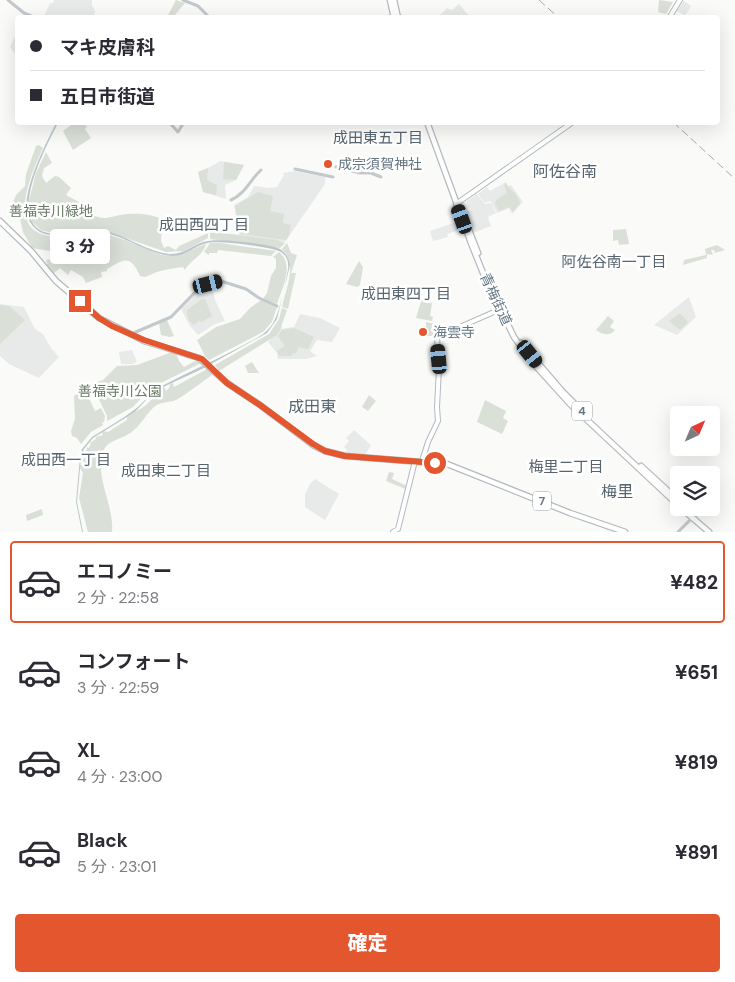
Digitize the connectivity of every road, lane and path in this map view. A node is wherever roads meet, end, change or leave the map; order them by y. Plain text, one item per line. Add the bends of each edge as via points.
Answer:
1 (8, 0) edge
2 (183, 0) edge
3 (390, 0) edge
4 (394, 0) edge
5 (680, 0) edge
6 (29, 15) edge
7 (207, 15) edge
8 (393, 15) edge
9 (397, 15) edge
10 (671, 15) edge
11 (172, 125) edge
12 (182, 125) edge
13 (430, 125) edge
14 (569, 125) edge
15 (336, 167) dead end
16 (295, 169) dead end
17 (260, 170) dead end
18 (333, 177) dead end
19 (381, 178) dead end
20 (231, 200) dead end
21 (458, 203) junction
22 (0, 221) edge
23 (277, 306) dead end
24 (501, 308) junction
25 (131, 334) junction
26 (415, 461) junction
27 (422, 462) junction
28 (670, 493) edge
29 (670, 498) edge
30 (691, 516) edge
31 (694, 518) junction
32 (393, 532) edge
33 (625, 532) edge
34 (678, 532) edge
35 (709, 532) edge
36 (713, 532) edge

1 - 6 street
2 - 7 street via 196,4
3 - 8 main road
4 - 9 main road
5 - 10 main road
11 - 12 street via 178,132
13 - 21 main road, 青梅街道 / 4
14 - 21 main road
15 - 19 street
16 - 18 street
17 - 20 street via 243,193
21 - 24 main road, 青梅街道 / 4 via 471,243
22 - 25 main road, 7 via 56,281 99,318
23 - 25 street via 246,289 222,281 201,286 171,317
24 - 27 main road via 437,337 438,420
24 - 28 main road, 青梅街道 / 4 via 522,344 562,391
24 - 29 main road, 青梅街道 / 4 via 523,351 560,393
25 - 26 main road, 7 via 206,362 227,383 325,451
26 - 27 main road, 7
26 - 32 main road via 398,529
27 - 33 main road, 7 via 450,465
30 - 31 main road, 青梅街道 / 4
31 - 34 street
31 - 35 main road, 青梅街道 / 4
31 - 36 main road, 青梅街道 / 4

